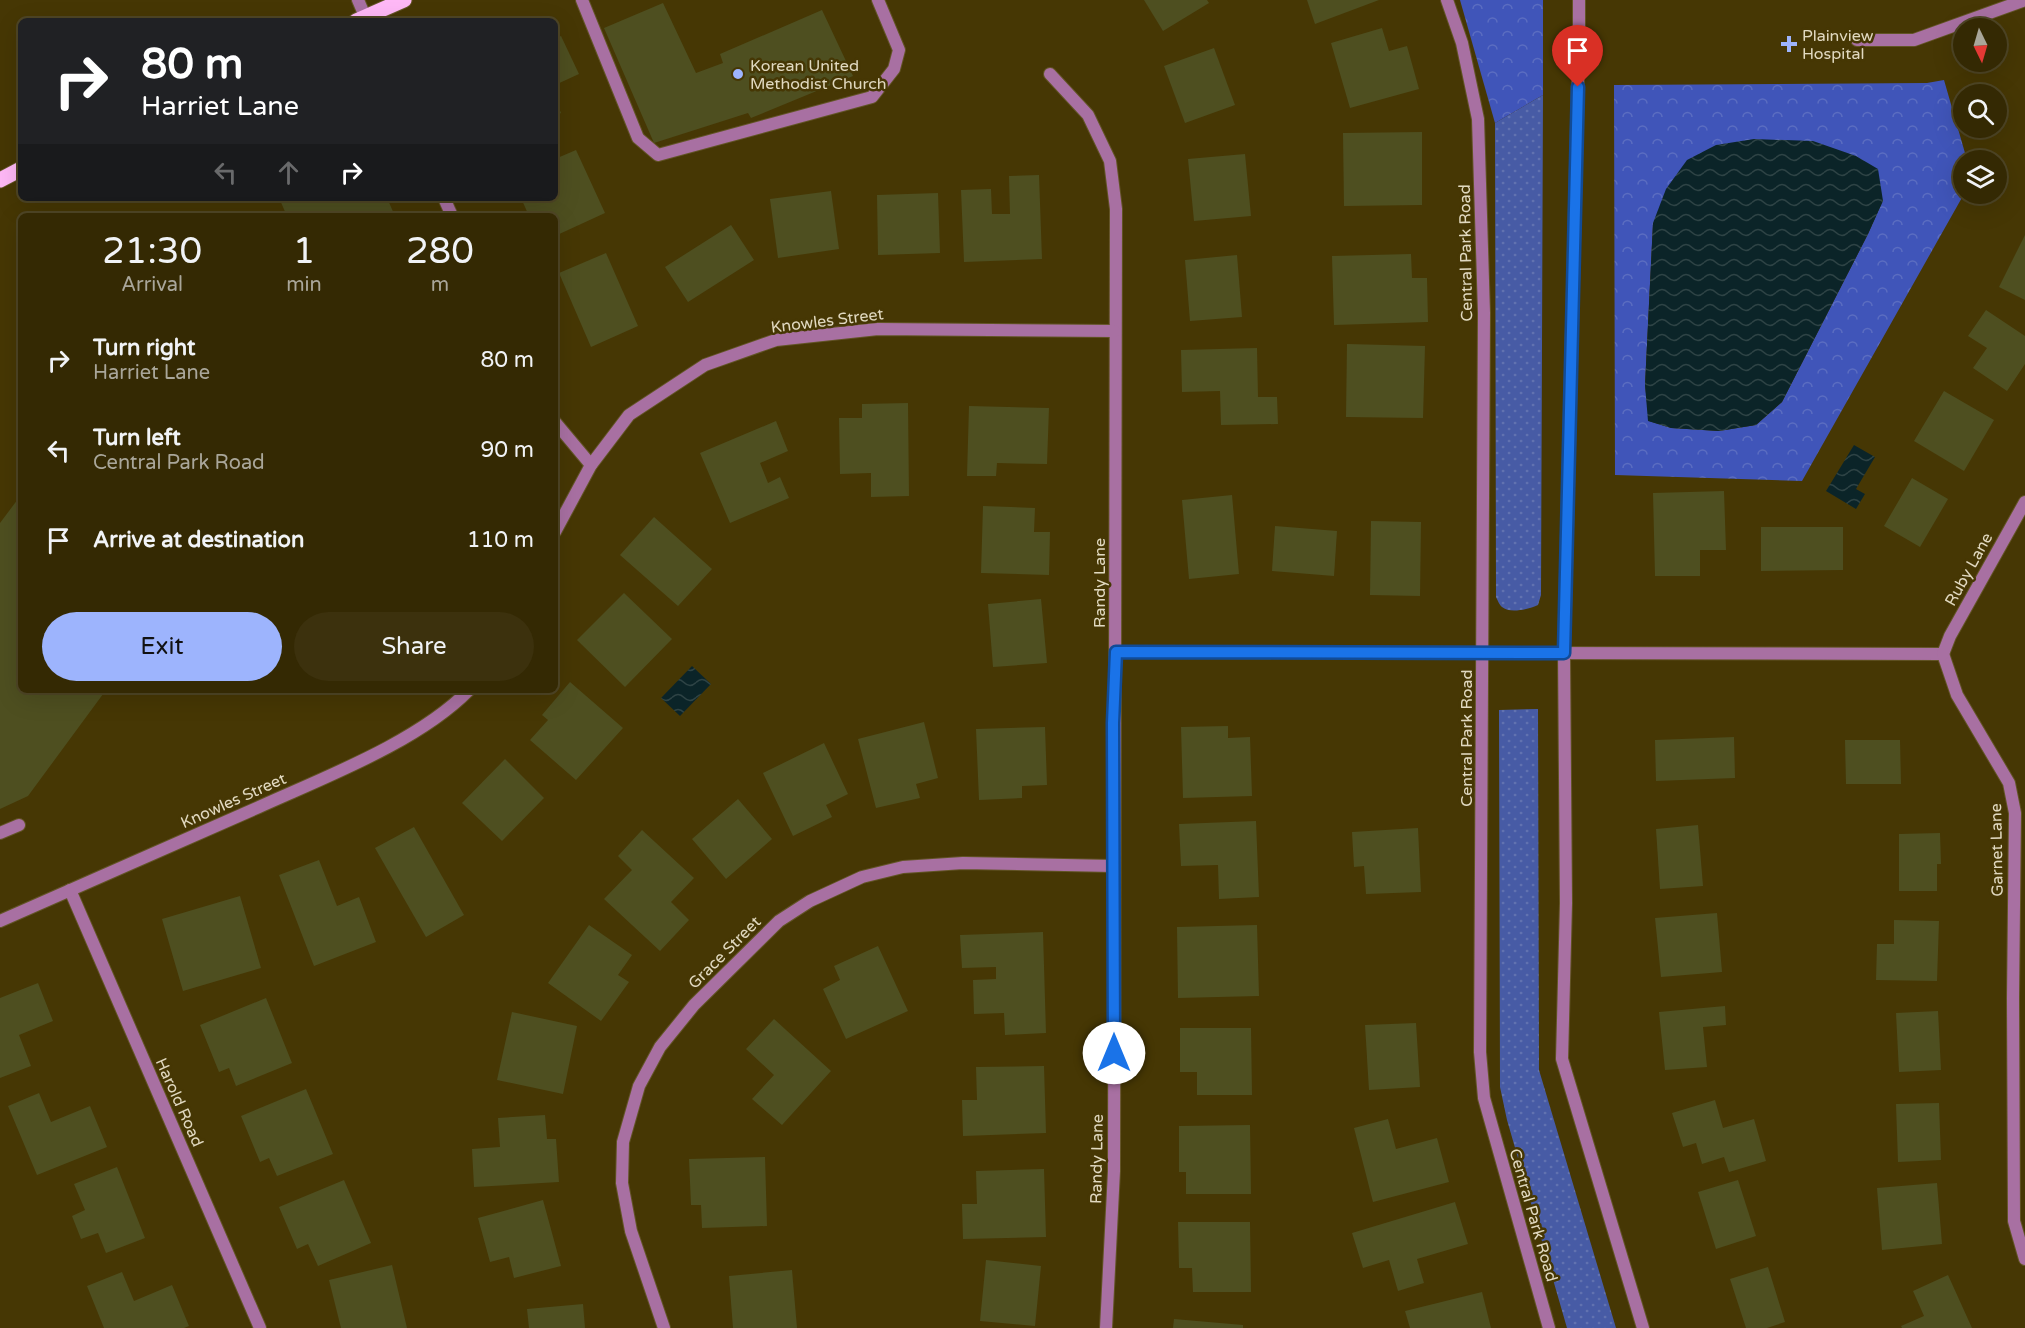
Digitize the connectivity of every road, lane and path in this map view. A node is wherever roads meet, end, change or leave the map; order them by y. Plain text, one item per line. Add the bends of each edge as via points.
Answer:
1 (358, 0) edge
2 (404, 0) edge
3 (582, 0) edge
4 (878, 0) edge
5 (1447, 0) edge
6 (1579, 0) edge
7 (2025, 0) edge
8 (362, 18) edge
9 (367, 18) edge
10 (1857, 40) dead end
11 (1050, 74) dead end
12 (18, 171) edge
13 (0, 180) edge
14 (1114, 331) junction
15 (558, 426) edge
16 (591, 465) junction
17 (2025, 502) edge
18 (558, 526) edge
19 (1116, 652) junction
20 (1483, 653) junction
21 (1564, 653) junction
22 (1943, 654) junction
23 (466, 693) edge
24 (19, 825) dead end
25 (0, 833) edge
26 (1113, 866) junction
27 (70, 890) junction
28 (0, 921) edge
29 (2025, 1260) edge
30 (260, 1328) edge
31 (664, 1328) edge
32 (1106, 1328) edge
33 (1549, 1328) edge
34 (1642, 1328) edge

1 - 8 street
2 - 9 main road
3 - 4 street via 638,138 658,154 873,97 894,69 898,50
5 - 20 street, Central Park Road via 1462,43 1478,119 1484,313
6 - 21 street
7 - 10 street via 1914,40
11 - 14 street, Randy Lane via 1088,115 1110,161 1116,209
12 - 13 main road
14 - 16 street, Knowles Street via 878,329 776,340 705,365 629,416
14 - 19 street, Randy Lane
15 - 16 street
16 - 18 street, Knowles Street
17 - 22 street, Ruby Lane
19 - 20 street
19 - 26 street, Randy Lane
20 - 21 street
20 - 33 street, Central Park Road via 1480,1052 1484,1098
21 - 22 street
21 - 34 street via 1566,903 1562,1059
22 - 29 street, Garnet Lane via 1957,695 2009,783 2015,813 2014,1221
23 - 27 street, Knowles Street via 412,734 344,769
24 - 25 street
26 - 31 street, Grace Street via 963,863 903,867 862,877 810,901 779,921 694,1005 660,1047 639,1086 623,1142 622,1184 631,1231
26 - 32 street, Randy Lane via 1114,1171
27 - 28 street, Knowles Street
27 - 30 street, Harold Road

